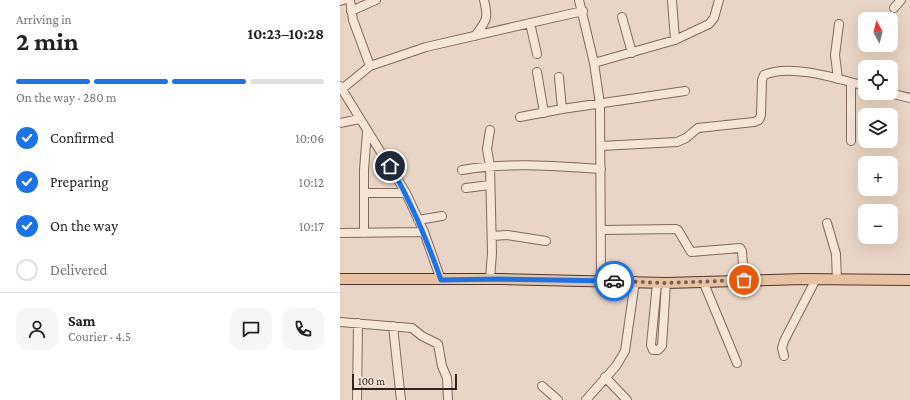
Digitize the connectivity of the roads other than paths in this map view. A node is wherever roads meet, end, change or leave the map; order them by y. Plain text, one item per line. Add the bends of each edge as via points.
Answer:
1 (343, 0) edge
2 (350, 0) edge
3 (376, 0) edge
4 (484, 0) edge
5 (579, 0) edge
6 (672, 0) edge
7 (719, 0) edge
8 (901, 0) edge
9 (340, 1) edge
10 (894, 8) dead end
11 (351, 11) junction
12 (583, 11) junction
13 (622, 17) dead end
14 (530, 23) junction
15 (839, 24) dead end
16 (475, 36) junction
17 (675, 40) junction
18 (632, 53) junction
19 (537, 54) dead end
20 (594, 63) junction
21 (370, 66) junction
22 (537, 72) dead end
23 (559, 77) dead end
24 (838, 79) junction
25 (851, 83) junction
26 (858, 84) edge
27 (341, 88) edge
28 (685, 90) dead end
29 (898, 95) edge
30 (910, 98) edge
31 (600, 104) junction
32 (562, 109) junction
33 (544, 113) junction
34 (520, 117) dead end
35 (359, 119) junction
36 (340, 123) edge
37 (490, 130) dead end
38 (366, 132) junction
39 (851, 141) dead end
40 (601, 146) junction
41 (490, 166) junction
42 (462, 170) dead end
43 (601, 170) junction
44 (490, 185) junction
45 (466, 188) dead end
46 (365, 193) junction
47 (406, 193) junction
48 (442, 216) dead end
49 (418, 220) junction
50 (827, 223) dead end
51 (601, 230) junction
52 (424, 232) junction
53 (340, 233) edge
54 (364, 233) junction
55 (492, 236) junction
56 (546, 241) dead end
57 (490, 279) junction
58 (816, 279) junction
59 (340, 280) edge
60 (441, 280) junction
61 (601, 280) junction
62 (744, 280) junction
63 (837, 280) junction
64 (910, 280) edge
65 (635, 281) junction
66 (703, 281) junction
67 (662, 283) junction
68 (340, 322) edge
69 (358, 323) junction
70 (393, 326) junction
71 (784, 356) dead end
72 (737, 363) dead end
73 (605, 377) junction
74 (542, 386) dead end
75 (357, 400) edge
76 (401, 400) edge
77 (448, 400) edge
78 (558, 400) edge
79 (586, 400) edge
80 (627, 400) edge

1 - 9 street
2 - 11 street
3 - 11 street
4 - 16 street via 488,15
5 - 12 street
6 - 17 street
7 - 17 street via 712,22
8 - 10 street
11 - 21 street via 357,35
12 - 14 street
12 - 20 street
13 - 18 street
14 - 16 street
14 - 19 street
15 - 24 street via 835,55
16 - 21 street via 426,47
17 - 18 street
18 - 20 street
20 - 31 street
21 - 27 street
22 - 33 street
23 - 32 street
24 - 25 street
24 - 40 street via 799,72 770,73 764,75 762,80 759,120 698,128 677,142
25 - 26 street
25 - 39 street
27 - 35 street
28 - 31 street
29 - 30 street
31 - 32 street
31 - 40 street
32 - 33 street
33 - 34 street
35 - 36 street
35 - 38 street
37 - 41 street via 487,149
38 - 46 street
38 - 47 street
40 - 43 street
41 - 42 street
41 - 43 street via 546,165
41 - 44 street
43 - 51 street
44 - 45 street
44 - 55 street
46 - 47 street
46 - 54 street
47 - 49 street
48 - 49 street
49 - 52 street
50 - 63 street via 836,254
51 - 61 street
51 - 62 street via 676,229 691,252 740,248
52 - 54 street
52 - 60 street
53 - 54 street
55 - 56 street via 507,235
55 - 57 street
57 - 60 main road
57 - 61 main road
58 - 62 main road
58 - 63 main road
58 - 71 street via 784,341
59 - 60 main road
61 - 65 main road
62 - 66 main road
63 - 64 main road
65 - 67 main road
65 - 73 street via 627,344 622,357
66 - 67 main road
66 - 72 street
67 - 67 street via 650,345 653,350 658,350 662,346
68 - 69 street
69 - 70 street
69 - 75 street
70 - 76 street
70 - 77 street via 412,328 438,344 447,378
73 - 79 street
73 - 80 street
74 - 78 street

